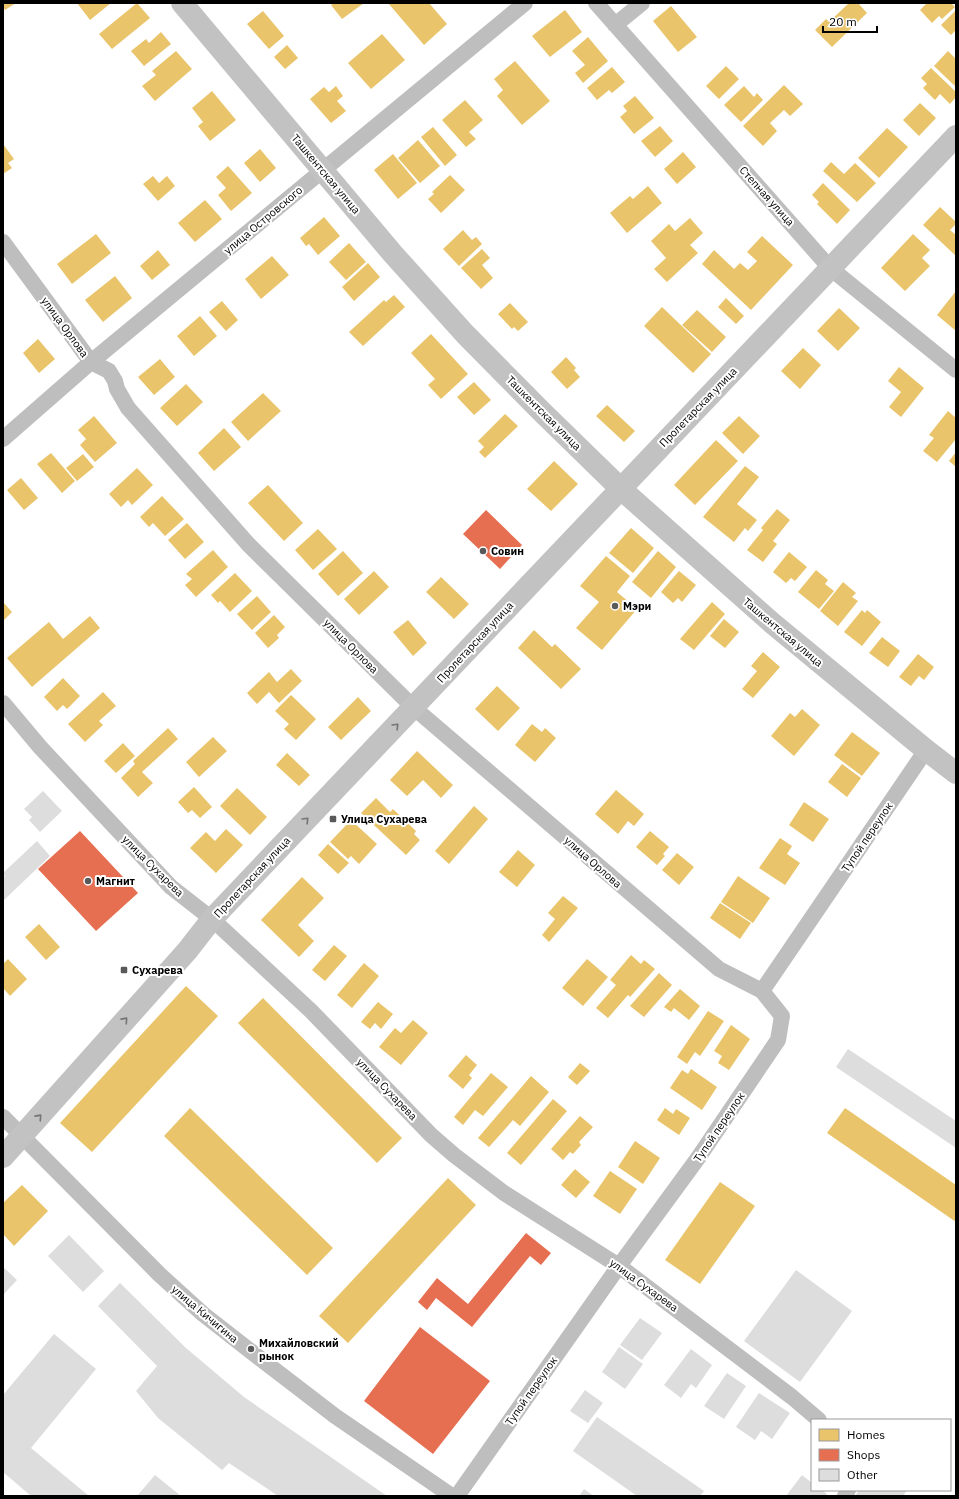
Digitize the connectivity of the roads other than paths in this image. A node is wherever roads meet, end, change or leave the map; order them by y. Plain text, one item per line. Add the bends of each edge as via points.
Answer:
1 (182, 3) edge
2 (525, 3) edge
3 (596, 3) edge
4 (642, 3) edge
5 (615, 25) junction
6 (956, 136) edge
7 (323, 170) junction
8 (3, 242) edge
9 (830, 268) junction
10 (91, 362) junction
11 (956, 370) edge
12 (3, 439) edge
13 (620, 489) junction
14 (3, 703) edge
15 (413, 707) junction
16 (926, 750) junction
17 (956, 773) edge
18 (212, 919) junction
19 (762, 991) junction
20 (3, 1117) edge
21 (22, 1137) junction
22 (3, 1157) edge
23 (619, 1266) junction
24 (818, 1419) edge
25 (452, 1496) edge
26 (457, 1496) edge

1 - 7 main road, Ташкентская улица
2 - 7 street, улица Островского
3 - 5 street, Степная улица
4 - 5 street
5 - 9 street, Степная улица
6 - 9 main road, Пролетарская улица
7 - 10 street, улица Островского
7 - 13 main road, Ташкентская улица via 393,254 465,334
8 - 10 street, улица Орлова
9 - 11 street, Степная улица
9 - 13 main road, Пролетарская улица
10 - 12 street, улица Островского
10 - 15 street, улица Орлова via 109,371 128,408 248,544
13 - 15 main road, Пролетарская улица
13 - 16 main road, Ташкентская улица via 772,623
14 - 18 street, улица Сухарева via 40,747 171,887
18 -> 15 main road, Пролетарская улица
15 - 19 street, улица Орлова via 719,969
16 - 17 main road, Ташкентская улица
16 - 19 street, Тупой переулок
21 -> 18 main road, Пролетарская улица via 187,951
18 - 23 street, улица Сухарева via 311,1011 454,1155 504,1193
19 - 23 street, Тупой переулок via 782,1016 778,1040 698,1158
20 - 21 street, улица Кичигина
21 - 22 main road, Пролетарская улица
21 - 25 street, улица Кичигина via 203,1314 335,1416
23 - 24 street, улица Сухарева
23 - 26 street, Тупой переулок

